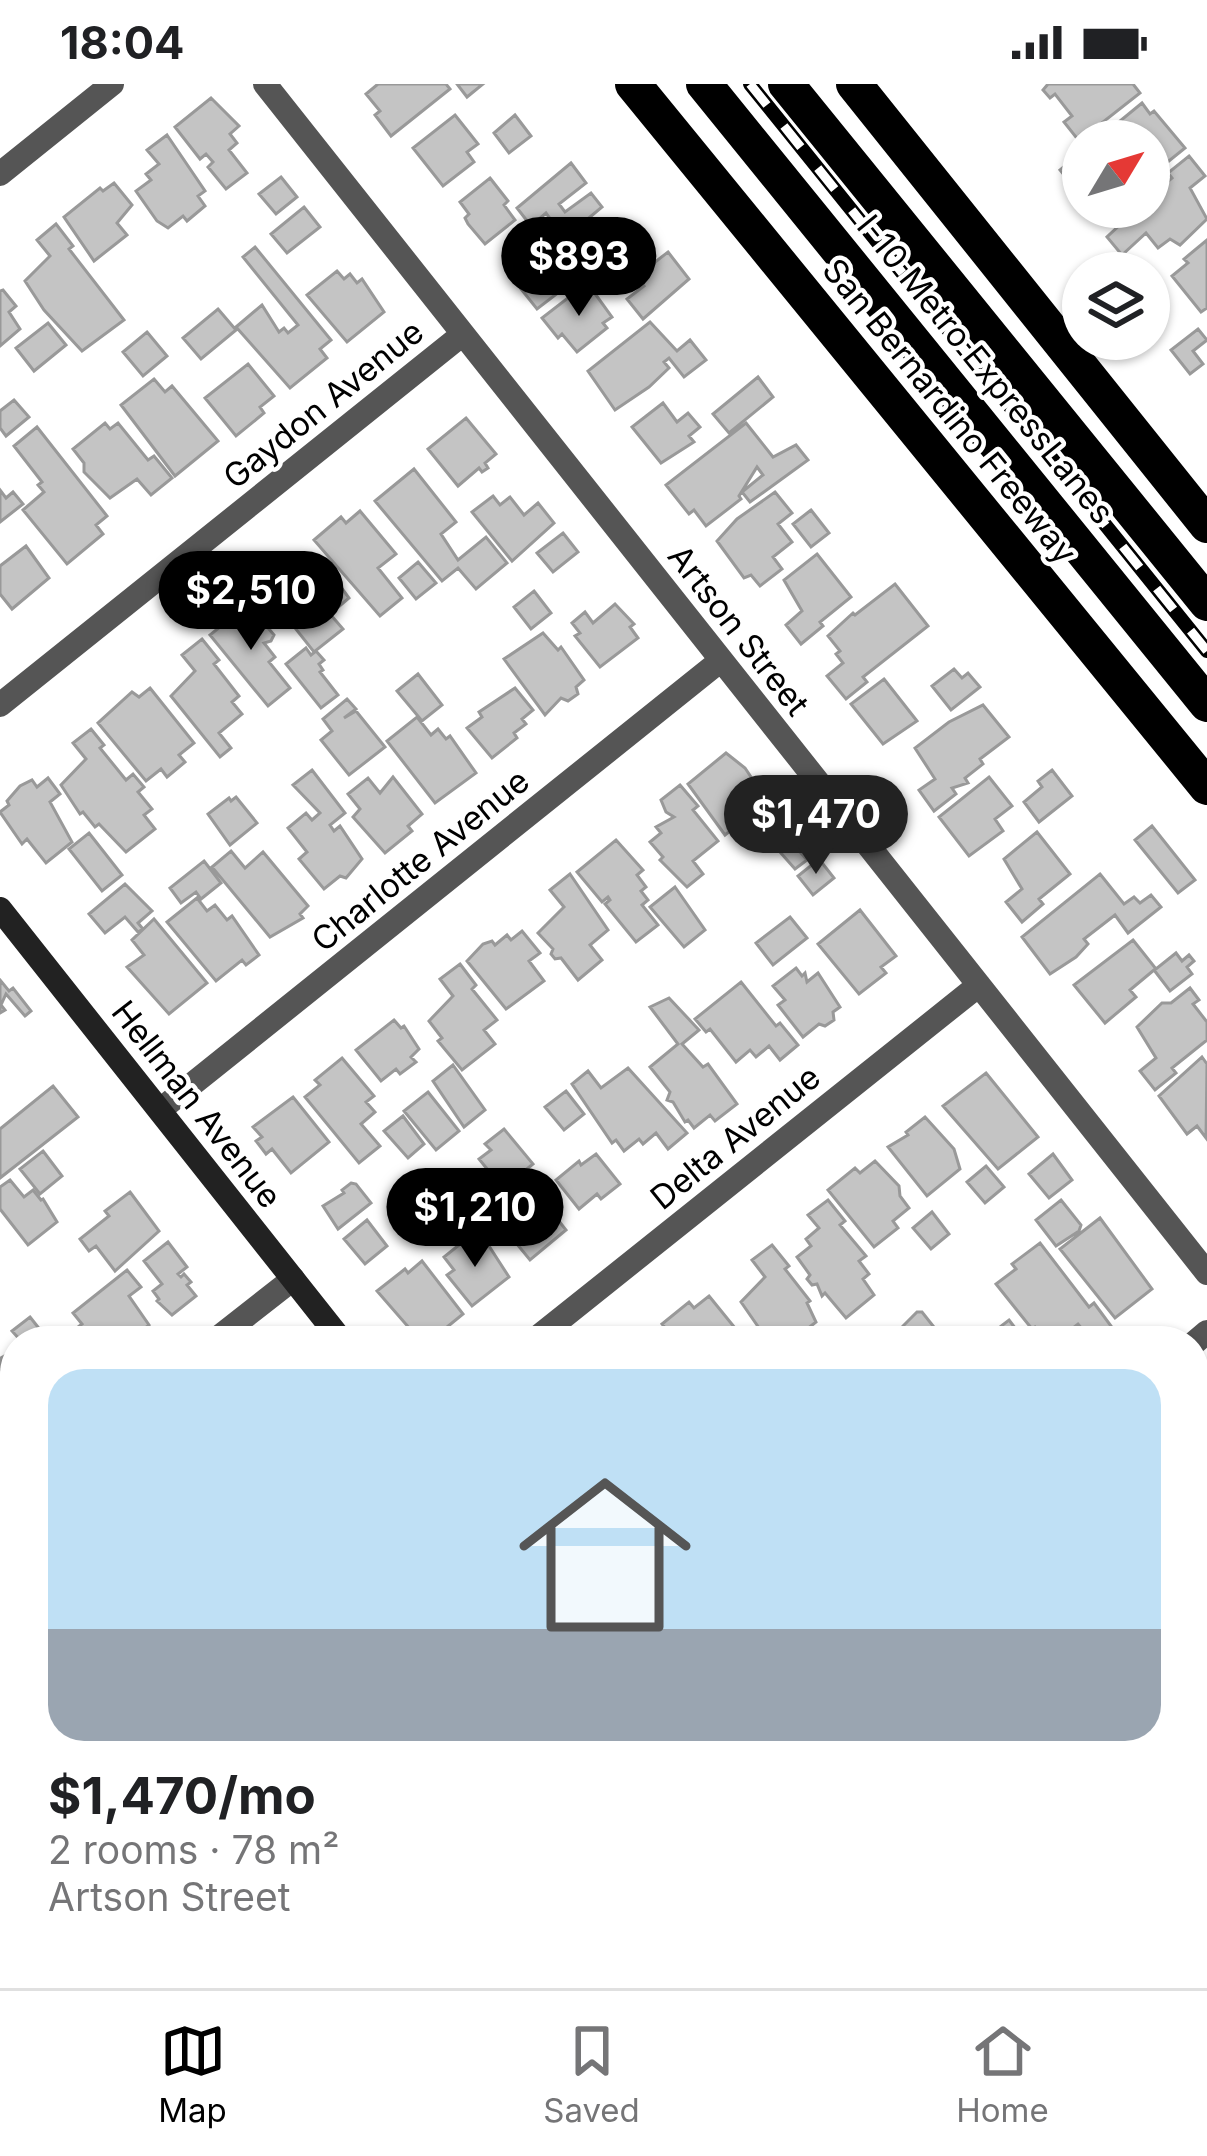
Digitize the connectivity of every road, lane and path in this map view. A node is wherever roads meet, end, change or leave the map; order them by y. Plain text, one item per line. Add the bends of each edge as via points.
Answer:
1 (112, 84) edge
2 (265, 84) edge
3 (633, 84) edge
4 (704, 84) edge
5 (786, 84) edge
6 (854, 84) edge
7 (0, 174) edge
8 (463, 334) junction
9 (1207, 525) edge
10 (1207, 603) edge
11 (720, 661) junction
12 (1207, 704) edge
13 (0, 705) edge
14 (1207, 787) edge
15 (0, 909) edge
16 (979, 985) junction
17 (160, 1110) junction
18 (1207, 1273) edge
19 (292, 1279) junction
20 (233, 1326) edge
21 (330, 1326) edge
22 (552, 1326) edge

1 - 7 street
2 - 8 street, Artson Street
3 - 14 highway, San Bernardino Freeway
4 - 12 highway, I-10 Metro ExpressLanes
5 - 10 highway, I-10 Metro ExpressLanes
6 - 9 highway
8 - 11 street, Artson Street
8 - 13 street, Gaydon Avenue
11 - 16 street, Artson Street
11 - 17 street, Charlotte Avenue
15 - 17 street, Hellman Avenue
16 - 18 street, Artson Street
16 - 22 street, Delta Avenue
17 - 19 street, Hellman Avenue
19 - 20 street
19 - 21 street, Hellman Avenue

